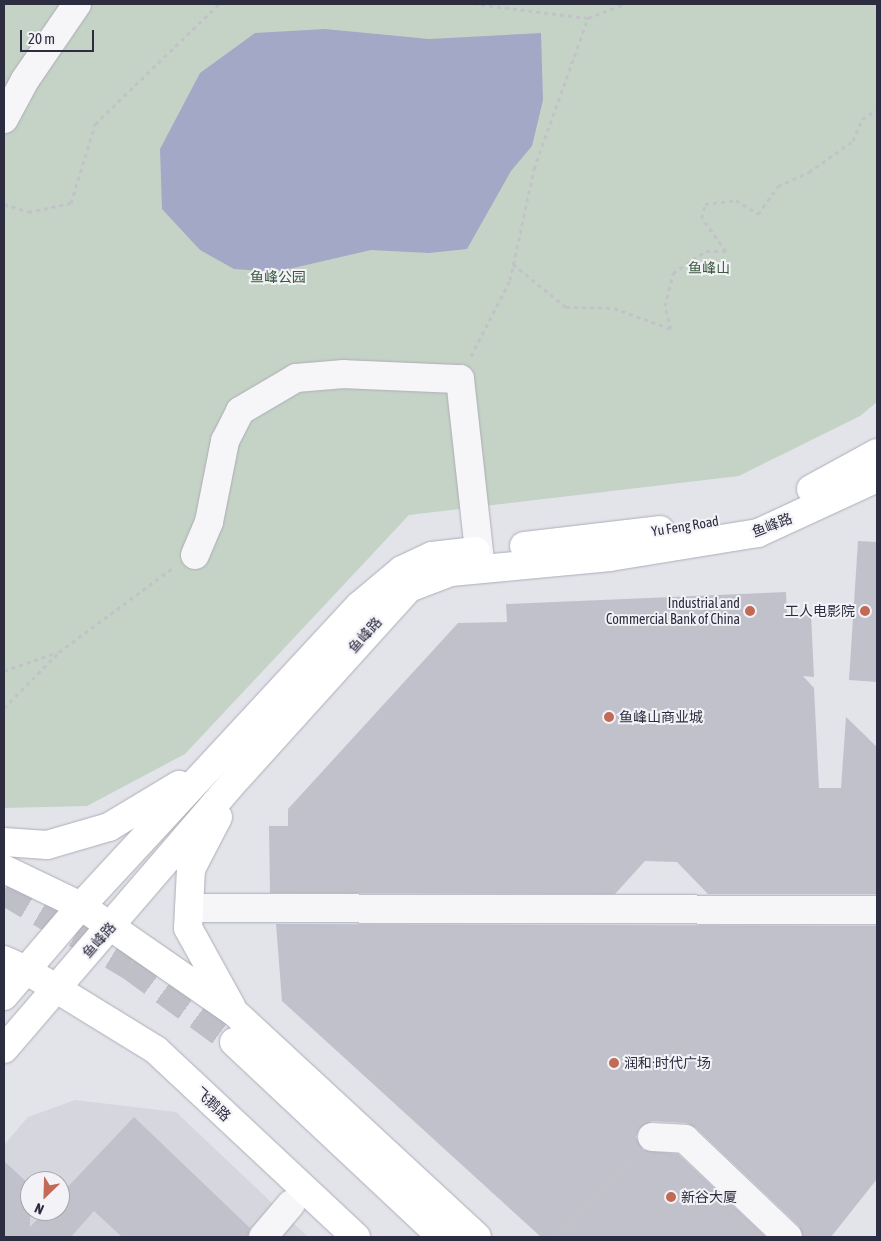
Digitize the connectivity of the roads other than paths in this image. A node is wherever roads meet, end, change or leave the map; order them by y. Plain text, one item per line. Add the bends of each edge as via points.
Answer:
1 (77, 4) edge
2 (4, 119) edge
3 (877, 453) edge
4 (877, 478) edge
5 (195, 555) road end
6 (480, 560) junction
7 (216, 760) junction
8 (239, 776) junction
9 (4, 842) edge
10 (4, 869) edge
11 (81, 906) junction
12 (189, 908) junction
13 (877, 910) edge
14 (111, 926) junction
15 (15, 965) edge
16 (57, 989) junction
17 (4, 996) edge
18 (234, 1012) junction
19 (234, 1042) tunnel mouth
20 (4, 1049) edge
21 (652, 1138) road end
22 (291, 1204) dead end
23 (263, 1237) edge
24 (356, 1237) edge
25 (442, 1237) edge
26 (477, 1237) edge
27 (788, 1237) edge

1 - 2 street via 25,80
3 - 6 main road, Yu Feng Road via 758,515
4 - 6 main road, 鱼峰路 via 758,533 610,557
5 - 6 street via 209,522 224,441 240,411 296,378 344,374 460,379
6 - 7 main road, 鱼峰路 via 432,556 402,570 359,606
6 - 8 main road, 鱼峰路 via 410,588
7 - 9 main road via 109,827 47,845
7 - 11 main road, 鱼峰路
8 - 12 main road via 191,869
8 - 14 main road, 鱼峰路
10 - 11 main road
11 - 14 main road
11 - 15 main road, 鱼峰路
12 - 13 street
12 - 18 main road via 188,928
14 - 16 main road, 鱼峰路
14 - 18 main road
15 - 16 main road, 飞鹅路
15 - 17 main road, 鱼峰路
16 - 20 main road, 鱼峰路
16 - 24 main road, 飞鹅路 via 156,1050
18 - 26 main road
19 - 25 main road
21 - 27 street via 685,1139
22 - 23 street

